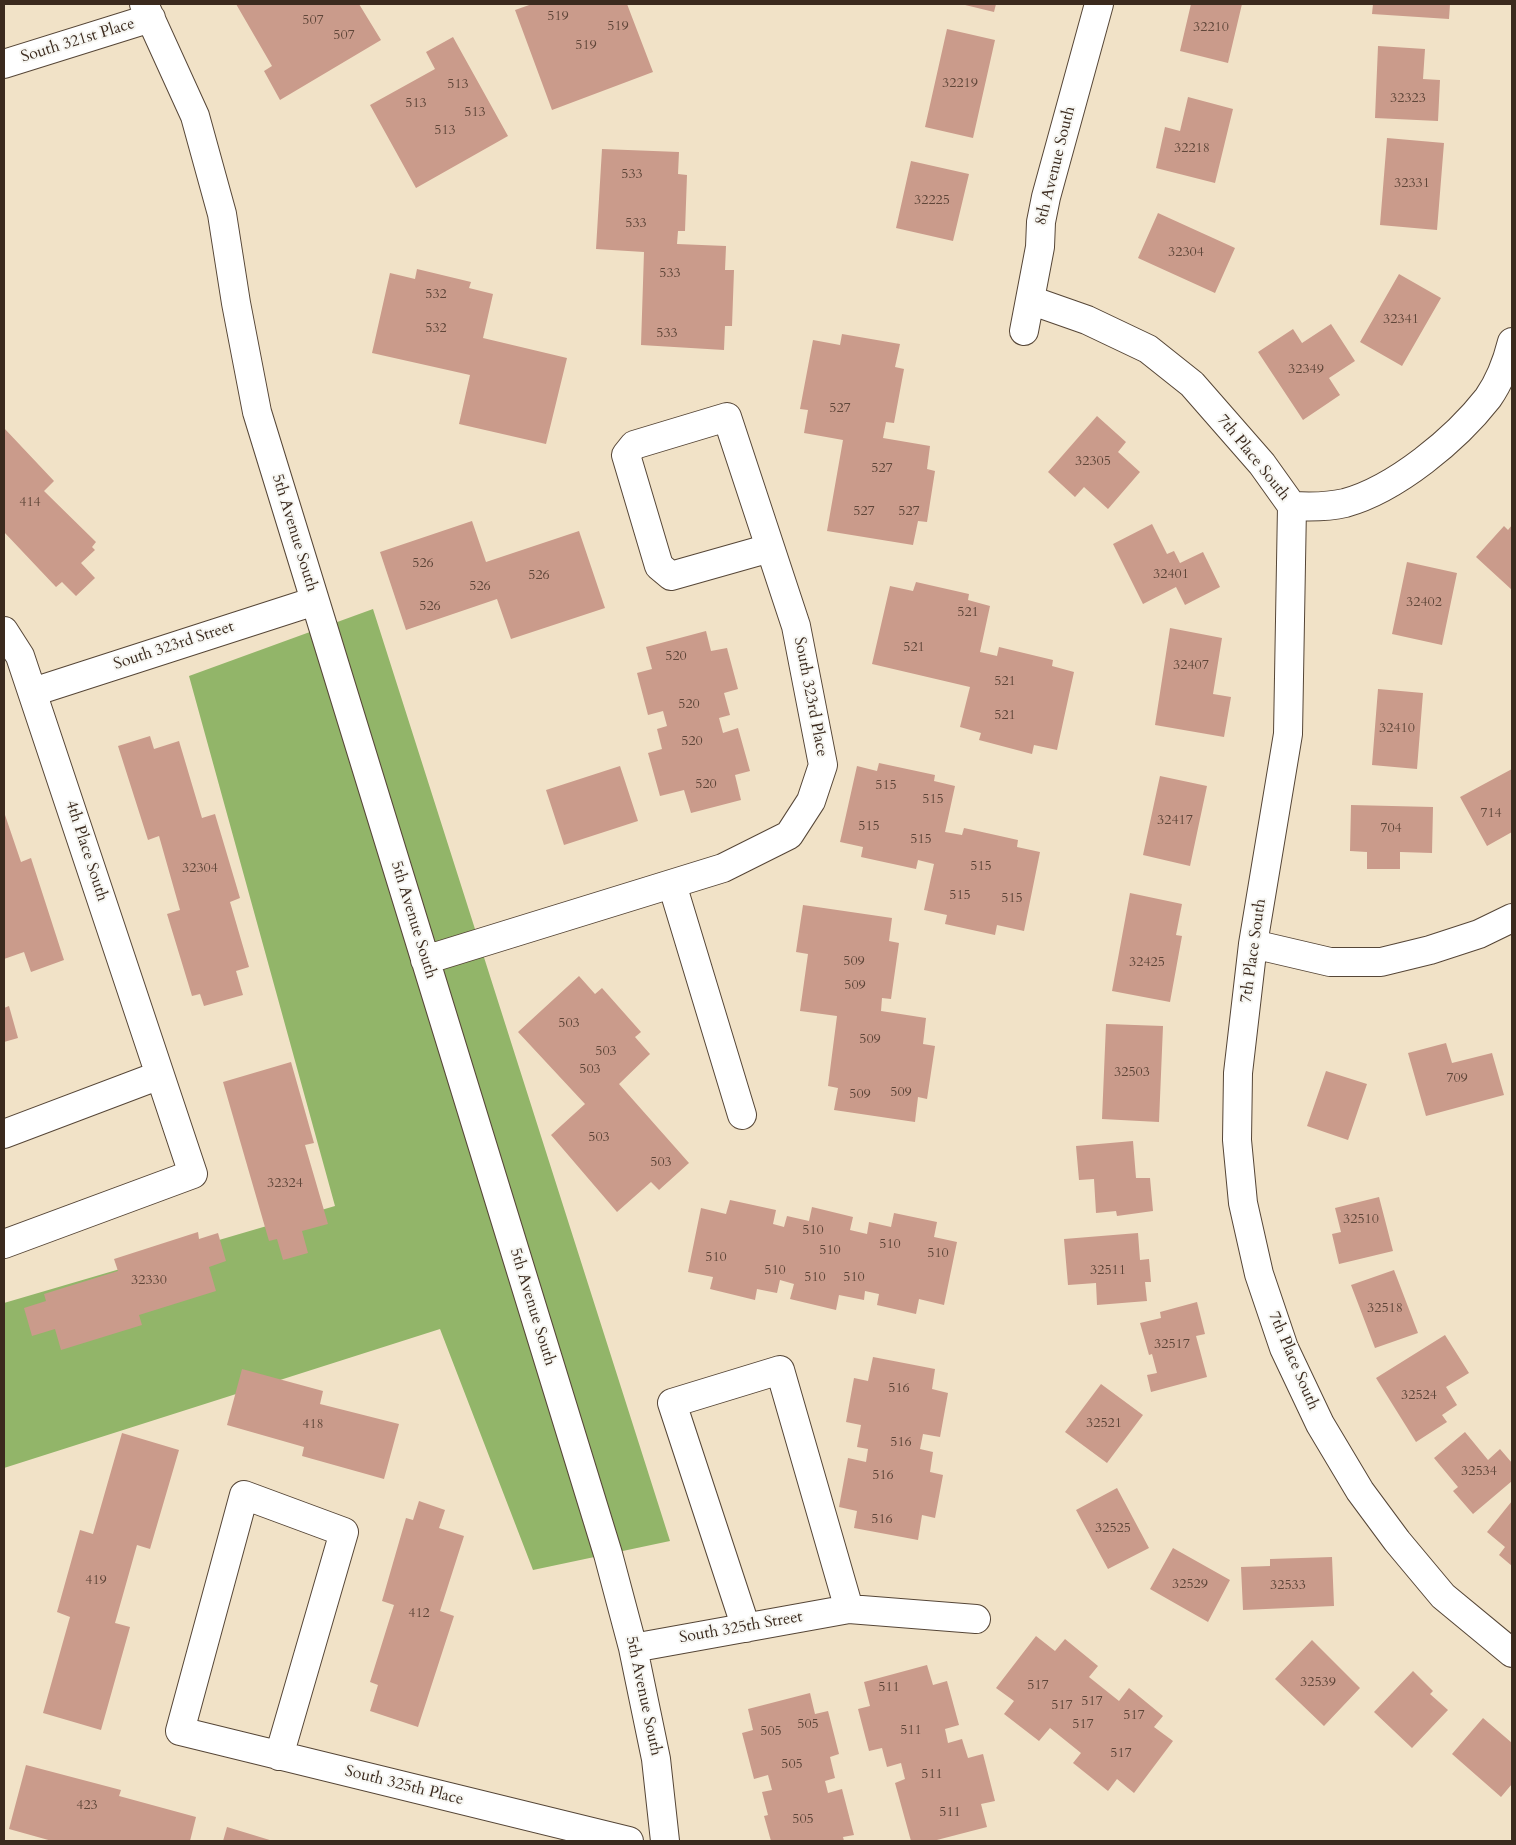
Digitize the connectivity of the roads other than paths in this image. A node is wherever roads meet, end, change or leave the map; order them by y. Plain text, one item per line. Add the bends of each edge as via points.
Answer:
1 (1099, 4) edge
2 (148, 11) edge
3 (4, 64) edge
4 (1030, 300) junction
5 (1024, 331) dead end
6 (1512, 342) edge
7 (1292, 506) junction
8 (770, 548) junction
9 (315, 601) junction
10 (4, 631) edge
11 (33, 692) junction
12 (672, 884) junction
13 (1512, 918) edge
14 (1253, 944) junction
15 (425, 960) junction
16 (160, 1075) junction
17 (742, 1115) dead end
18 (4, 1134) edge
19 (4, 1244) edge
20 (849, 1609) junction
21 (976, 1619) dead end
22 (746, 1628) junction
23 (633, 1648) junction
24 (1512, 1653) edge
25 (279, 1756) junction
26 (629, 1841) edge
27 (665, 1841) edge

1 - 4 street, 8th Avenue South via 1046,197
2 - 3 street, South 321st Place
2 - 9 street, 5th Avenue South via 195,116 222,214 257,412
4 - 5 street, 8th Avenue South
4 - 7 street, 7th Place South via 1088,320 1148,349 1192,384 1262,464
6 - 7 street via 1506,365 1489,396 1467,422 1408,473 1379,490 1345,503 1316,508
7 - 14 street, 7th Place South via 1288,734
8 - 8 street, South 323rd Place via 727,417 634,445 626,455 659,566 671,576
8 - 12 street, South 323rd Place via 796,626 823,765 811,801 789,835 724,868
9 - 11 street, South 323rd Street
9 - 15 street, 5th Avenue South
10 - 11 street, 4th Place South via 20,656
11 - 16 street, 4th Place South
12 - 15 street, South 323rd Place
12 - 17 street
13 - 14 street via 1479,934 1381,962 1330,962
14 - 24 street, 7th Place South via 1238,1073 1237,1140 1243,1203 1259,1274 1284,1348 1320,1424 1360,1491 1391,1534 1443,1596
15 - 23 street, 5th Avenue South via 608,1554
16 - 18 street
16 - 19 street, 4th Place South via 193,1174
20 - 21 street, South 325th Street
20 - 22 street, South 325th Street
20 - 22 street via 780,1370 672,1403
22 - 23 street, South 325th Street
23 - 27 street, 5th Avenue South via 656,1759
25 - 25 street, South 325th Place via 180,1732 244,1495 344,1532
25 - 26 street, South 325th Place

